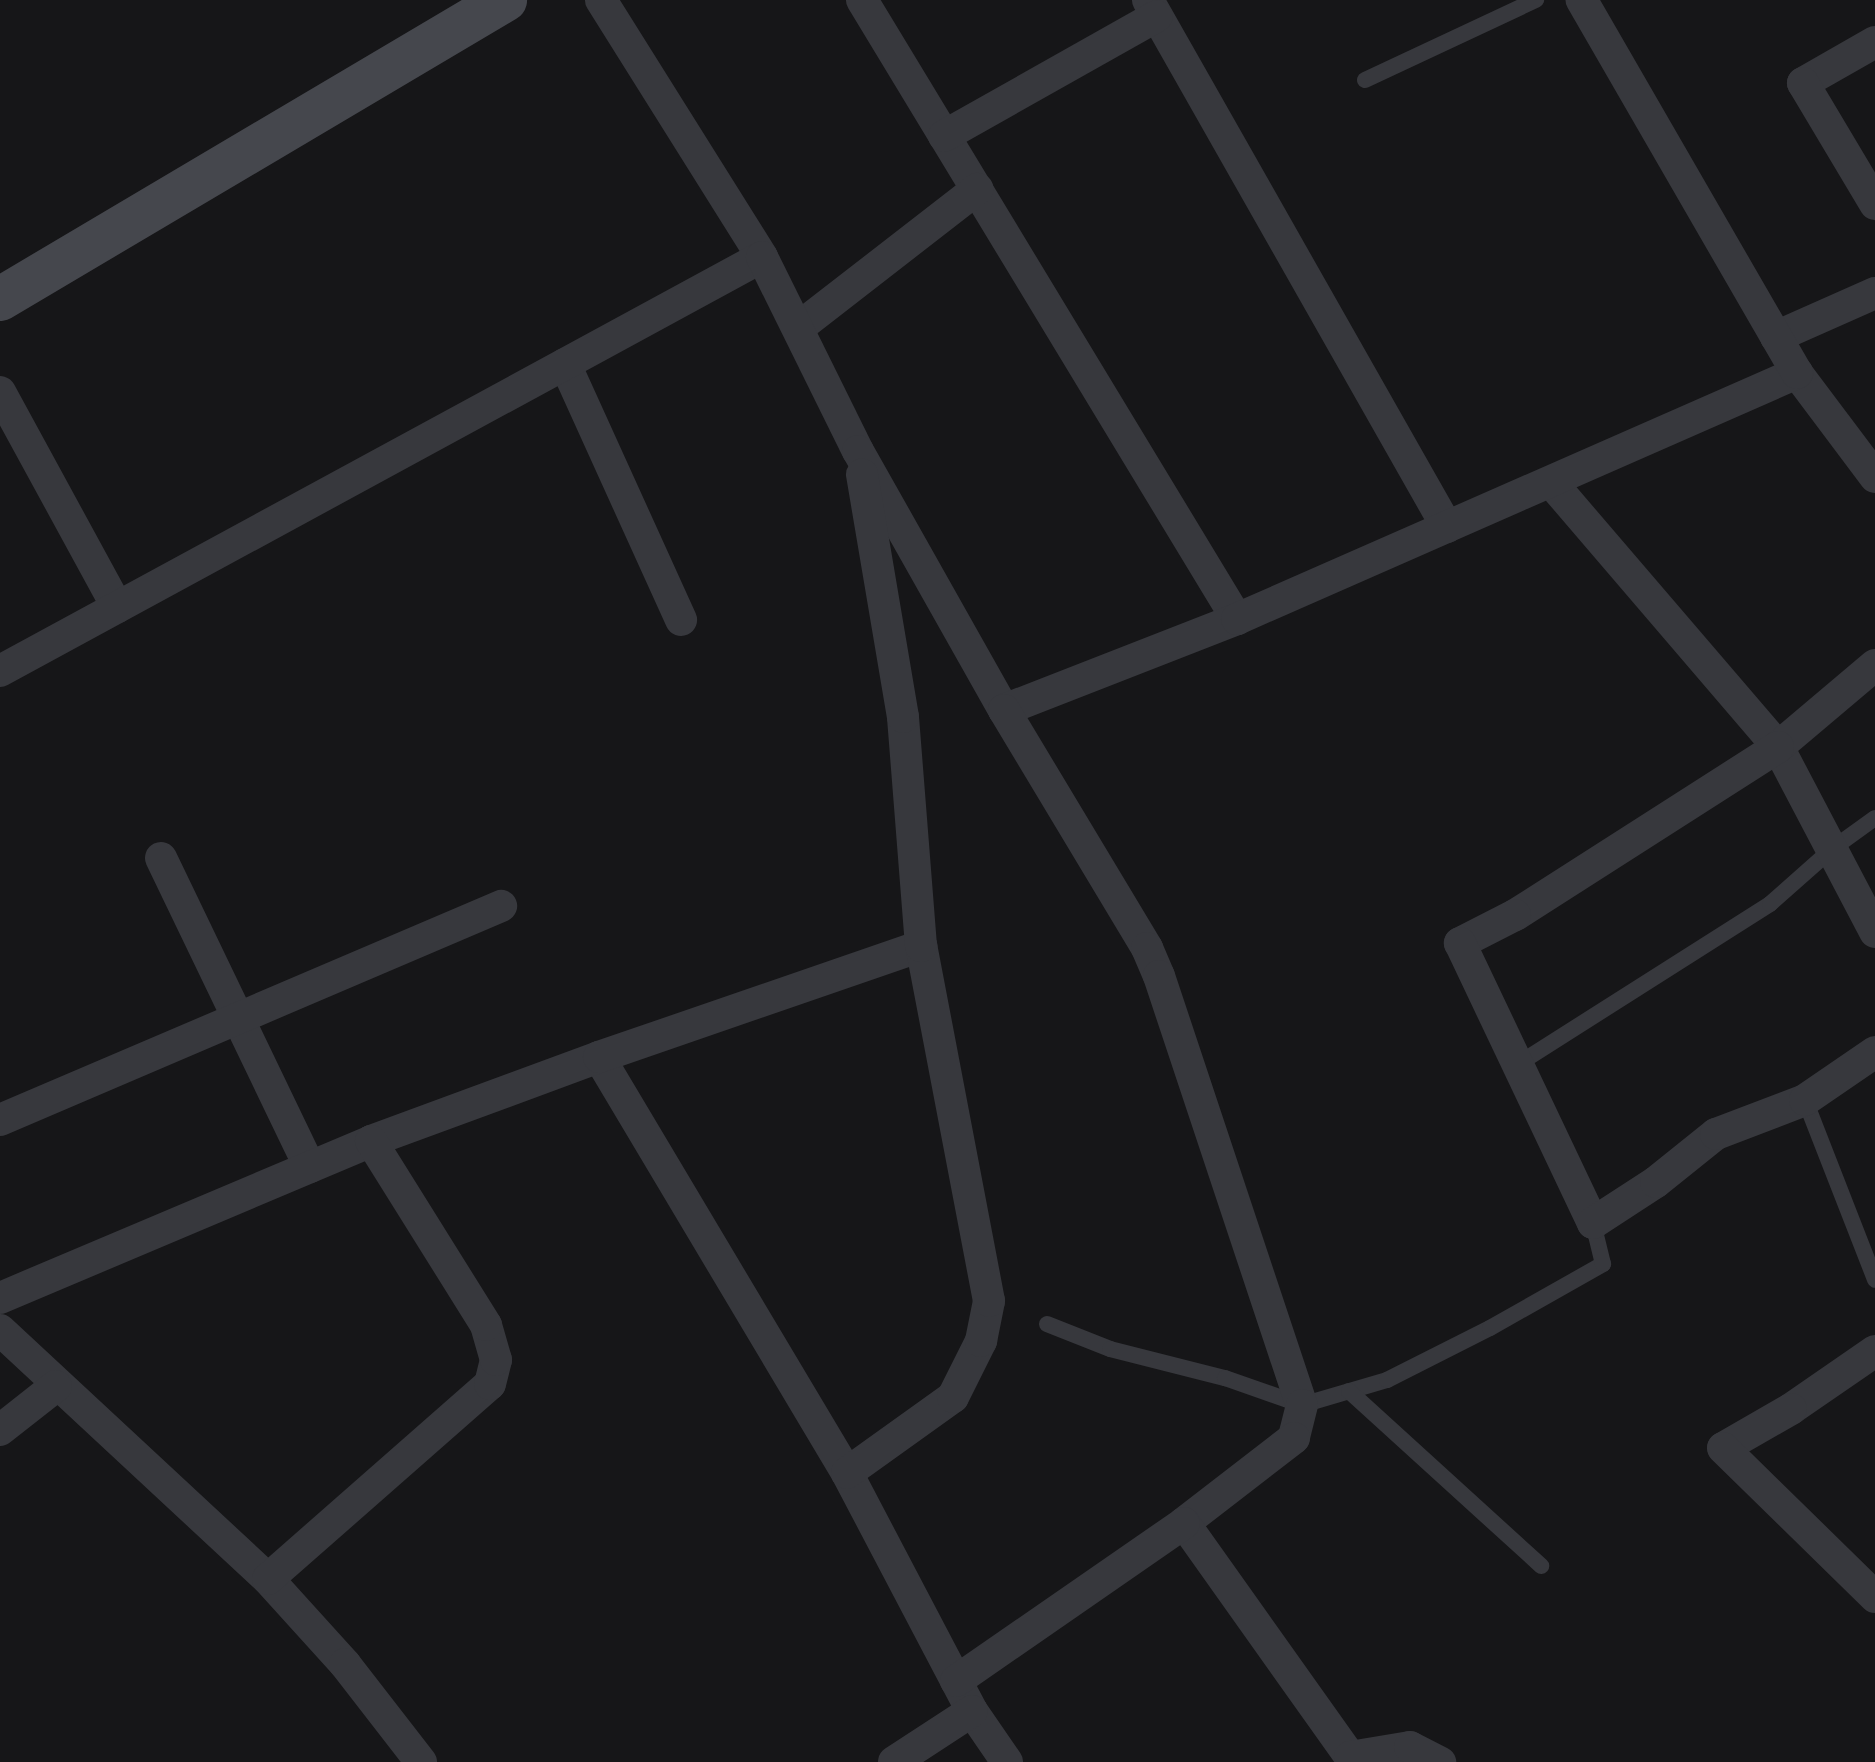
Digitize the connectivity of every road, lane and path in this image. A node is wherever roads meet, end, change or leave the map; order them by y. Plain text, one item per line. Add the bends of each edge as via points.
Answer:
1 (505, 0) edge
2 (601, 0) edge
3 (862, 0) edge
4 (1536, 0) edge
5 (1582, 0) edge
6 (1152, 8) edge
7 (1875, 42) edge
8 (1365, 80) dead end
9 (944, 136) junction
10 (977, 189) junction
11 (1875, 204) edge
12 (762, 257) junction
13 (1875, 293) edge
14 (0, 299) edge
15 (798, 328) junction
16 (1776, 337) junction
17 (565, 364) junction
18 (1797, 373) junction
19 (0, 392) edge
20 (858, 451) junction
21 (1875, 477) edge
22 (1551, 482) junction
23 (1447, 527) junction
24 (117, 607) junction
25 (1237, 619) junction
26 (681, 620) dead end
27 (1875, 665) edge
28 (0, 671) edge
29 (1004, 710) junction
30 (1778, 747) junction
31 (1875, 818) edge
32 (1832, 849) junction
33 (161, 858) dead end
34 (501, 906) dead end
35 (1875, 932) edge
36 (921, 946) junction
37 (236, 1018) junction
38 (1875, 1052) edge
39 (599, 1057) junction
40 (1518, 1064) junction
41 (1805, 1100) junction
42 (0, 1120) edge
43 (371, 1141) junction
44 (310, 1167) junction
45 (1593, 1223) junction
46 (1875, 1280) edge
47 (0, 1298) edge
48 (1047, 1324) dead end
49 (0, 1330) edge
50 (1875, 1351) edge
51 (56, 1386) junction
52 (1349, 1391) junction
53 (1302, 1405) junction
54 (0, 1430) edge
55 (847, 1473) junction
56 (1184, 1523) junction
57 (1541, 1566) dead end
58 (268, 1579) junction
59 (1875, 1597) edge
60 (956, 1681) junction
61 (972, 1711) junction
62 (1345, 1759) edge
63 (421, 1762) edge
64 (894, 1762) edge
65 (1007, 1762) edge
66 (1440, 1762) edge

1 - 14 main road
2 - 12 street
3 - 9 street
4 - 8 lane
5 - 16 street
6 - 9 street
6 - 23 street
7 - 11 street via 1803,83
9 - 10 street
10 - 15 street
10 - 25 street
12 - 15 street
12 - 17 street
13 - 16 street
15 - 20 street
16 - 18 street
17 - 24 street
17 - 26 street
18 - 21 street
18 - 22 street
19 - 24 street
20 - 29 street
20 - 36 street via 903,717
22 - 23 street
22 - 30 street
23 - 25 street
24 - 28 street
25 - 29 street
27 - 30 street
29 - 53 street via 1147,948
30 - 32 street
30 - 40 street via 1515,915 1460,943
31 - 32 lane
32 - 35 street
32 - 40 lane via 1770,904
33 - 37 street
34 - 37 street
36 - 39 street
36 - 55 street via 989,1301 981,1341 953,1397
37 - 42 street
37 - 44 street
38 - 41 street
39 - 43 street
39 - 55 street
40 - 45 street
41 - 45 street via 1716,1134
41 - 46 lane
43 - 44 street
43 - 58 street via 486,1325 496,1360 490,1384
44 - 47 street
45 - 52 lane via 1603,1264 1452,1348 1387,1380
48 - 53 lane via 1110,1349 1225,1378
49 - 51 street
50 - 59 street via 1723,1448
51 - 54 street
51 - 58 street
52 - 53 lane
52 - 57 lane
53 - 56 street via 1294,1438
55 - 60 street
56 - 60 street
56 - 62 street
58 - 63 street via 345,1664
60 - 61 street
61 - 64 street
61 - 65 street
62 - 66 street via 1410,1747

